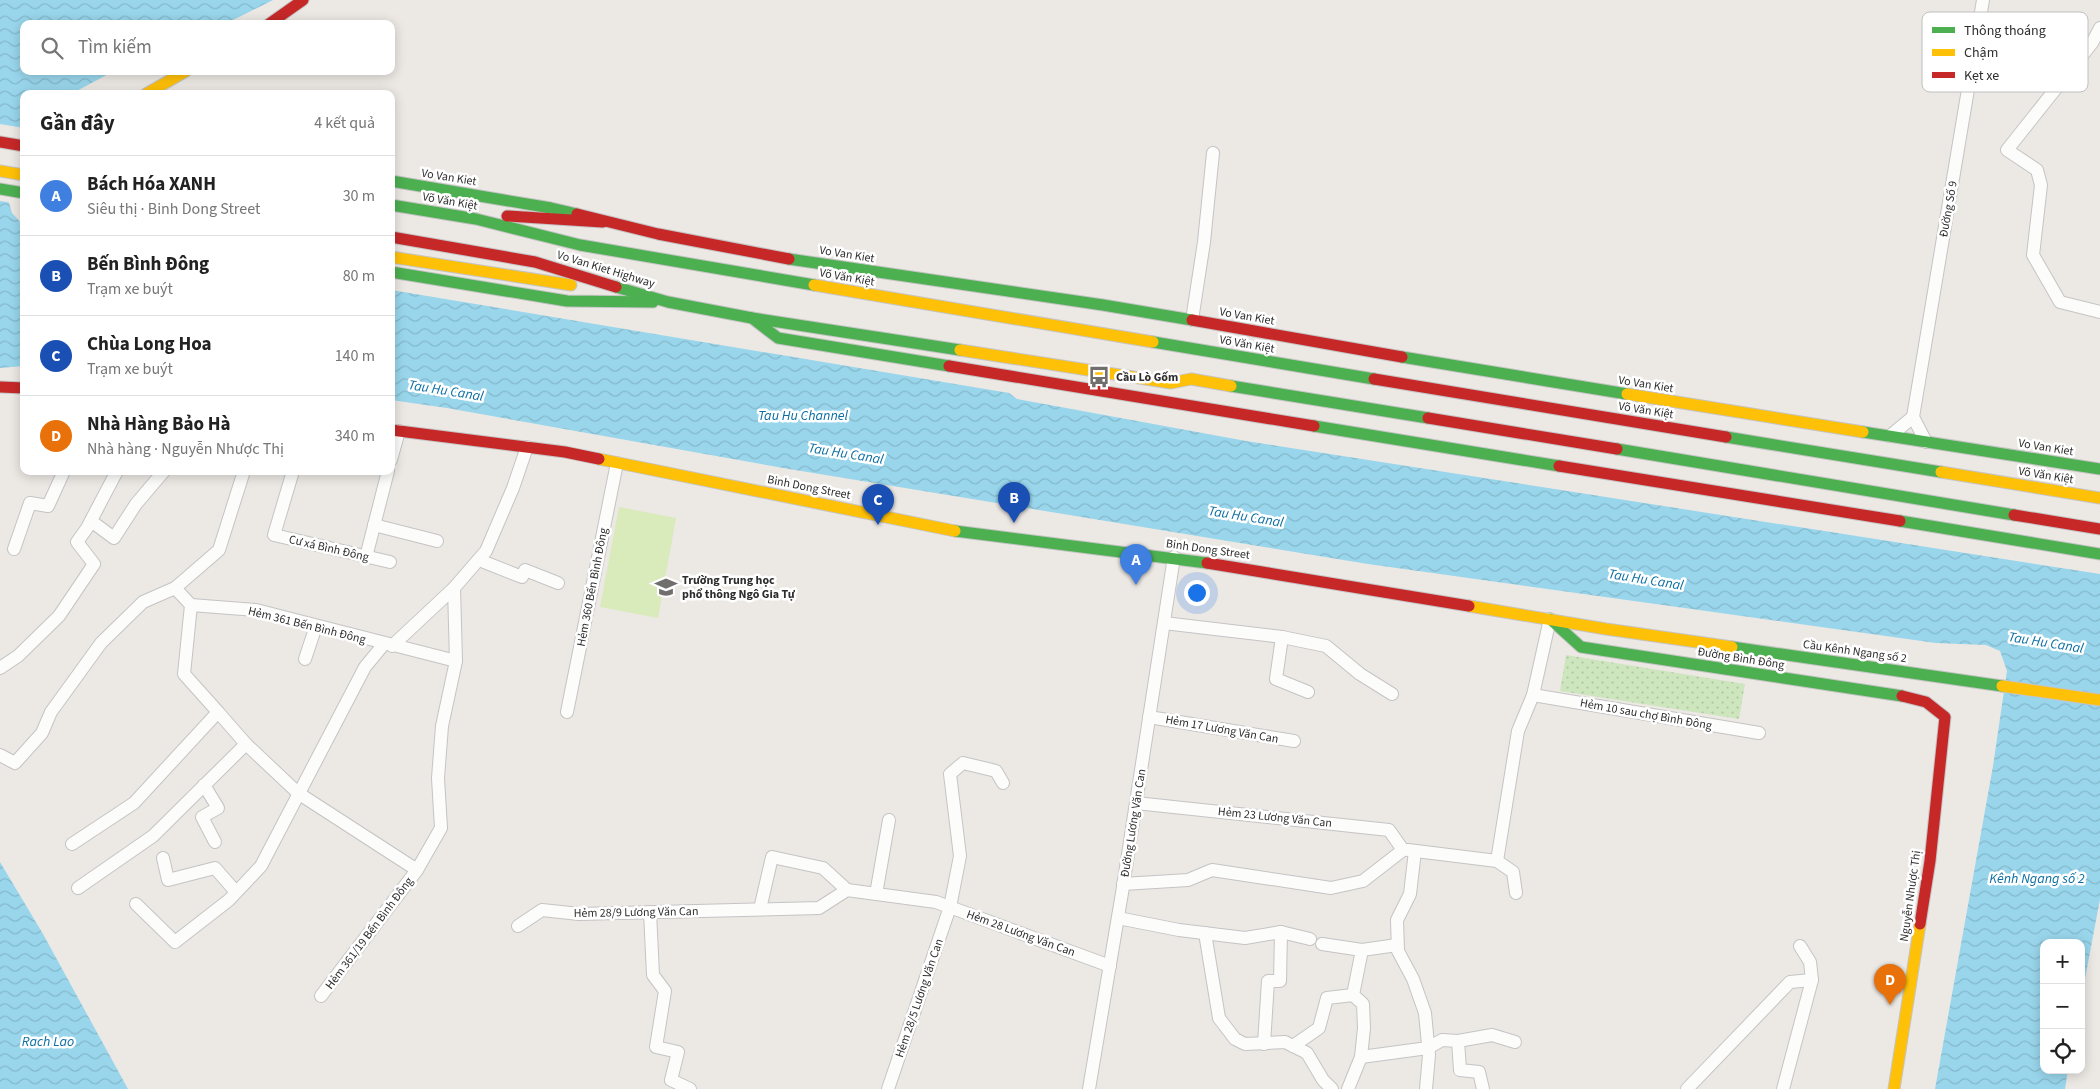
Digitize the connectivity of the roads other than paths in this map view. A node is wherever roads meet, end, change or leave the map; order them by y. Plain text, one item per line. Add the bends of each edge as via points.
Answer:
1 (303, 0) edge
2 (276, 20) edge
3 (2100, 28) edge
4 (2088, 48) edge
5 (179, 75) edge
6 (153, 90) edge
7 (1968, 92) edge
8 (2053, 92) edge
9 (0, 142) edge
10 (20, 145) edge
11 (1213, 153) dead end
12 (0, 171) edge
13 (20, 174) edge
14 (395, 182) edge
15 (0, 189) edge
16 (20, 192) edge
17 (395, 206) edge
18 (476, 219) junction
19 (603, 222) junction
20 (395, 239) edge
21 (395, 258) edge
22 (395, 273) edge
23 (668, 302) junction
24 (2100, 312) edge
25 (752, 318) junction
26 (1192, 320) junction
27 (1171, 383) junction
28 (0, 387) edge
29 (20, 388) edge
30 (1188, 393) dead end
31 (1913, 417) junction
32 (395, 430) edge
33 (1890, 436) junction
34 (1926, 442) junction
35 (527, 447) junction
36 (617, 463) junction
37 (2100, 469) edge
38 (62, 475) edge
39 (115, 475) edge
40 (161, 475) edge
41 (243, 475) edge
42 (292, 475) edge
43 (387, 475) edge
44 (2100, 498) edge
45 (90, 521) junction
46 (374, 525) junction
47 (2100, 529) edge
48 (436, 541) dead end
49 (14, 549) dead end
50 (2100, 554) edge
51 (366, 557) junction
52 (1174, 557) junction
53 (479, 560) junction
54 (390, 562) dead end
55 (558, 583) dead end
56 (175, 588) junction
57 (454, 588) junction
58 (191, 605) junction
59 (1550, 619) junction
60 (1164, 624) junction
61 (316, 626) junction
62 (1606, 629) joint
63 (1282, 637) junction
64 (388, 645) junction
65 (305, 659) dead end
66 (456, 661) junction
67 (0, 668) edge
68 (1308, 692) dead end
69 (1392, 694) dead end
70 (1533, 695) junction
71 (2100, 700) edge
72 (1936, 709) joint
73 (218, 712) junction
74 (567, 712) dead end
75 (1150, 717) junction
76 (1759, 733) dead end
77 (1294, 741) dead end
78 (246, 744) junction
79 (0, 755) edge
80 (1002, 783) dead end
81 (204, 785) junction
82 (298, 793) junction
83 (1136, 802) junction
84 (889, 820) dead end
85 (216, 842) dead end
86 (72, 844) dead end
87 (1409, 850) junction
88 (163, 858) dead end
89 (1497, 861) junction
90 (417, 870) junction
91 (1123, 884) junction
92 (78, 888) dead end
93 (847, 890) junction
94 (236, 892) junction
95 (876, 894) junction
96 (1516, 894) dead end
97 (136, 904) dead end
98 (950, 907) junction
99 (760, 909) junction
100 (650, 912) junction
101 (1118, 918) junction
102 (518, 926) dead end
103 (1281, 932) junction
104 (1205, 933) junction
105 (1397, 945) junction
106 (1800, 946) dead end
107 (1362, 950) junction
108 (1110, 966) junction
109 (1812, 980) junction
110 (1353, 995) junction
111 (321, 996) dead end
112 (1458, 1040) junction
113 (1515, 1042) dead end
114 (1264, 1044) junction
115 (1293, 1046) junction
116 (1428, 1048) junction
117 (1361, 1057) junction
118 (690, 1089) edge
119 (888, 1089) edge
120 (1089, 1089) edge
121 (1332, 1089) edge
122 (1348, 1089) edge
123 (1426, 1089) edge
124 (1483, 1089) edge
125 (1687, 1089) edge
126 (1783, 1089) edge
127 (1894, 1089) edge

1 - 2 main road
3 - 4 street
5 - 6 main road
7 - 31 street, Đường Số 9
8 - 24 street via 2007,150 2037,170 2041,185 2033,255 2060,302
9 - 10 main road
11 - 26 street
12 - 13 main road
14 - 19 main road, Vo Van Kiet via 551,208
15 - 16 main road
17 - 18 main road, Võ Văn Kiệt
18 - 19 main road via 504,216
18 - 44 main road, Võ Văn Kiệt via 590,247
19 - 26 main road, Vo Van Kiet via 792,259
20 - 23 main road, Vo Van Kiet Highway via 535,262
21 - 23 main road
22 - 23 main road via 567,301
23 - 25 main road
25 - 27 main road
25 - 50 main road via 778,338
26 - 33 main road, Vo Van Kiet via 1528,379
27 - 30 main road
27 - 47 main road via 1191,379
28 - 29 main road
31 - 33 street
31 - 34 street
32 - 35 main road, Binh Dong Street
33 - 34 main road, Vo Van Kiet
34 - 37 main road, Vo Van Kiet
35 - 36 main road, Binh Dong Street
35 - 53 street via 513,488
36 - 52 main road, Binh Dong Street via 955,531
36 - 74 street, Hẻm 360 Bến Bình Đông
38 - 49 street via 48,506 30,503
39 - 45 street
40 - 45 street via 136,504 114,538
41 - 56 street via 219,550
42 - 51 street, Cư xá Bình Đông via 274,535
43 - 46 street
45 - 67 street via 77,542 94,564 59,616 18,656
46 - 48 street
46 - 51 street
51 - 54 street, Cư xá Bình Đông
52 - 59 main road, Binh Dong Street
52 - 60 street, Đường Lương Văn Can
53 - 55 street via 522,577 525,570
53 - 57 street
56 - 58 street
56 - 79 street via 143,602 101,643 51,712 42,733 15,763
57 - 64 street
57 - 66 street, Hẻm 361/19 Bến Bình Đông
58 - 61 street, Hẻm 361 Bến Bình Đông via 256,610
58 - 73 street, Hẻm 361/19 Bến Bình Đông via 184,674
59 - 62 main road, Binh Dong Street
59 - 70 street
59 - 72 main road, Đường Bình Đông via 1581,647 1906,697 1926,702
60 - 63 street
60 - 75 street, Đường Lương Văn Can
61 - 64 street, Hẻm 361 Bến Bình Đông
61 - 65 street
62 - 71 main road, Cầu Kênh Ngang số 2
63 - 68 street via 1276,679
63 - 69 street via 1326,646 1360,674
64 - 66 street, Hẻm 361 Bến Bình Đông
64 - 82 street via 365,668
66 - 90 street, Hẻm 361/19 Bến Bình Đông via 441,735 438,778 441,828
70 - 76 street, Hẻm 10 sau chợ Bình Đông
70 - 89 street via 1518,732
72 - 127 main road, Nguyễn Nhược Thị via 1945,717 1930,861
73 - 78 street, Hẻm 361/19 Bến Bình Đông
73 - 86 street via 134,803
75 - 77 street, Hẻm 17 Lương Văn Can
75 - 83 street, Đường Lương Văn Can
78 - 81 street
78 - 82 street, Hẻm 361/19 Bến Bình Đông
80 - 98 street, Hẻm 28 Lương Văn Can via 996,771 963,763 950,774 960,856
81 - 85 street via 218,808 202,817
81 - 92 street via 153,836
82 - 90 street, Hẻm 361/19 Bến Bình Đông
82 - 94 street via 261,866
83 - 87 street, Hẻm 23 Lương Văn Can via 1389,830
83 - 91 street, Đường Lương Văn Can
84 - 95 street
87 - 89 street
87 - 91 street via 1363,881 1330,888 1212,870 1188,880
87 - 105 street via 1410,894 1396,920
88 - 94 street via 168,880 215,868
89 - 96 street via 1513,872
90 - 111 street, Hẻm 361/19 Bến Bình Đông
91 - 101 street, Đường Lương Văn Can
93 - 95 street
93 - 99 street, Hẻm 28/9 Lương Văn Can via 819,908
93 - 99 street via 823,868 772,857
94 - 97 street via 175,942
95 - 98 street via 936,902
98 - 108 street, Hẻm 28 Lương Văn Can
98 - 119 street, Hẻm 28/5 Lương Văn Can
99 - 100 street, Hẻm 28/9 Lương Văn Can
100 - 102 street, Hẻm 28/9 Lương Văn Can via 579,914 542,910
100 - 118 street via 653,975 665,990 656,1047 678,1052 671,1080
101 - 104 street
101 - 108 street, Đường Lương Văn Can
103 - 104 street via 1245,938
103 - 107 street
103 - 114 street via 1280,981 1268,981
104 - 114 street via 1219,1018 1235,1039 1245,1044
105 - 107 street
105 - 116 street via 1426,1013
106 - 109 street via 1810,962
107 - 110 street
108 - 120 street, Đường Lương Văn Can
109 - 125 street via 1790,982
109 - 126 street
110 - 115 street via 1327,998 1319,1028
110 - 117 street via 1363,1004
112 - 113 street via 1492,1035
112 - 116 street via 1442,1040
112 - 124 street via 1460,1070 1479,1072
114 - 115 street via 1285,1042
115 - 121 street via 1307,1053
116 - 117 street
116 - 123 street
117 - 122 street

